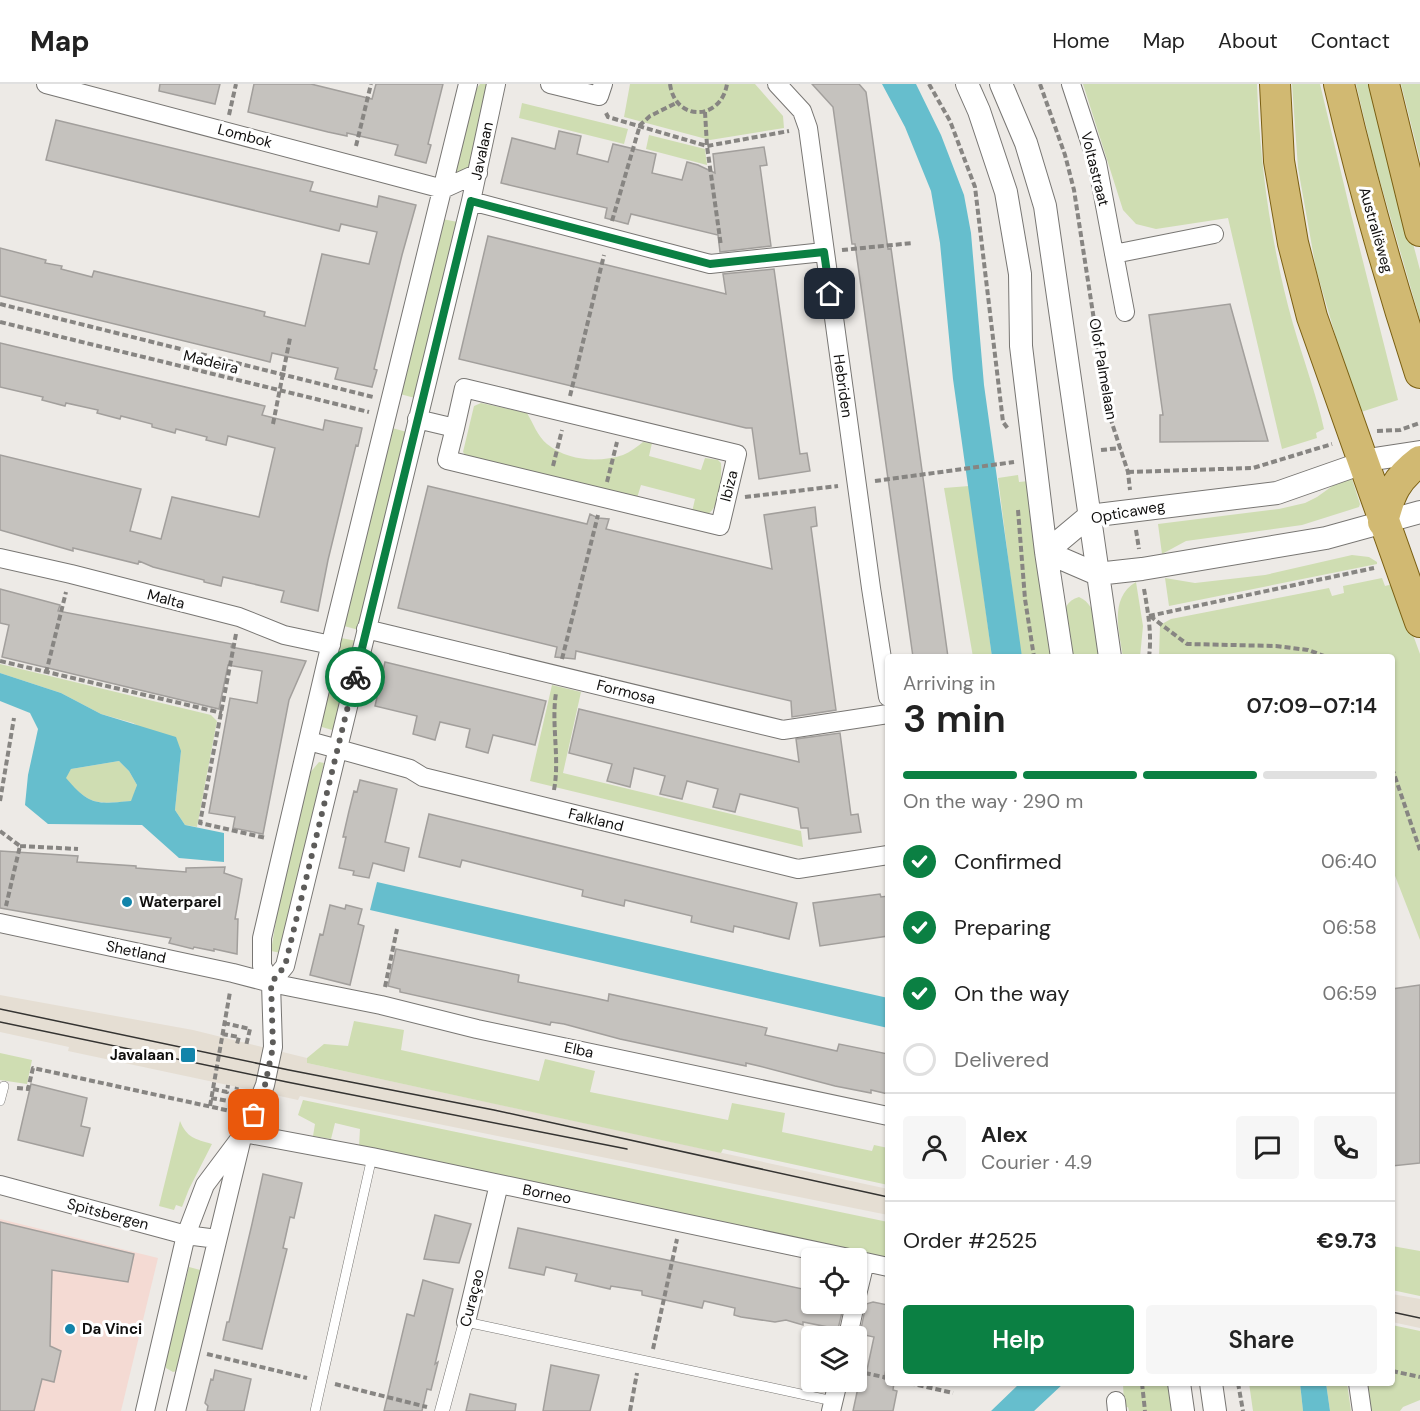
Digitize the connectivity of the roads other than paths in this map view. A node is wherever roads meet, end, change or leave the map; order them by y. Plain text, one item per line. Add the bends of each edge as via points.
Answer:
1 (46, 84) edge
2 (468, 84) edge
3 (496, 84) edge
4 (550, 84) edge
5 (777, 84) edge
6 (967, 84) edge
7 (1001, 84) edge
8 (1071, 84) edge
9 (1275, 84) edge
10 (1339, 84) edge
11 (1384, 84) edge
12 (601, 90) edge
13 (478, 173) junction
14 (443, 189) junction
15 (471, 201) junction
16 (1420, 231) edge
17 (1214, 234) dead end
18 (824, 252) junction
19 (1114, 254) junction
20 (1125, 312) dead end
21 (1420, 373) edge
22 (417, 419) junction
23 (455, 428) junction
24 (1359, 450) junction
25 (1420, 452) edge
26 (1420, 461) edge
27 (1420, 512) edge
28 (1089, 516) junction
29 (1383, 522) junction
30 (1046, 552) junction
31 (0, 558) edge
32 (1097, 574) junction
33 (1420, 622) edge
34 (366, 629) junction
35 (331, 645) junction
36 (1062, 654) edge
37 (1110, 654) edge
38 (885, 677) edge
39 (885, 714) edge
40 (309, 741) junction
41 (336, 750) junction
42 (885, 855) edge
43 (1, 923) edge
44 (271, 983) junction
45 (4, 1086) road end
46 (0, 1101) edge
47 (885, 1115) edge
48 (244, 1133) junction
49 (372, 1157) junction
50 (499, 1184) junction
51 (0, 1185) edge
52 (186, 1235) junction
53 (218, 1239) junction
54 (803, 1248) edge
55 (867, 1262) edge
56 (885, 1266) edge
57 (466, 1322) junction
58 (152, 1382) junction
59 (1179, 1386) edge
60 (1211, 1386) edge
61 (1358, 1386) edge
62 (181, 1389) junction
63 (832, 1406) edge
64 (145, 1411) edge
65 (176, 1411) edge
66 (315, 1411) edge
67 (442, 1411) edge
68 (1183, 1411) edge
69 (1215, 1411) edge
70 (1362, 1411) edge

1 - 14 street, Lombok
2 - 14 street, Javalaan
3 - 13 street, Javalaan
4 - 12 street
5 - 18 street, Hebriden via 802,111 808,128
6 - 30 street via 980,111 1006,192 1020,274 1021,346
7 - 28 street via 1026,143 1045,206
8 - 19 street, Voltastraat via 1097,163
9 - 24 main road via 1279,161 1293,243 1312,317
10 - 21 main road, Australiëweg via 1360,171
11 - 16 main road
13 - 14 street
13 - 15 street, Javalaan
14 - 35 street, Javalaan
15 - 18 street via 710,264
15 - 22 street, Javalaan
17 - 19 street
18 - 38 street, Hebriden
19 - 20 street, Voltastraat
22 - 23 street
22 - 34 street, Javalaan
23 - 23 street, Ibiza via 447,460 720,526 737,454 464,388
24 - 25 street, Opticaweg
24 - 28 street, Opticaweg via 1277,493
24 - 29 main road
26 - 29 main road via 1405,472 1389,495
27 - 29 street
28 - 30 street, Opticaweg
28 - 32 street
29 - 32 street via 1326,538
29 - 33 main road
30 - 32 street
30 - 36 street
31 - 35 street, Malta via 239,617 284,635
32 - 37 street
34 - 39 street, Formosa via 783,730
34 - 41 street, Javalaan
35 - 40 street, Javalaan
40 - 41 street, Falkland
40 - 44 street, Javalaan via 262,938 262,966
41 - 42 street, Falkland via 410,769 423,777 798,869
41 - 44 street, Javalaan via 285,966
43 - 44 street, Shetland
44 - 47 street, Elba
44 - 48 street, Javalaan via 273,1047 265,1085
45 - 46 lane
48 - 49 street, Borneo
48 - 52 street, Javalaan via 205,1185
48 - 53 street, Javalaan
49 - 50 street, Borneo
49 - 66 lane
50 - 54 street, Borneo
50 - 57 street, Curaçao
51 - 52 street, Spitsbergen
52 - 53 street, Spitsbergen
52 - 58 street, Javalaan
53 - 62 street, Javalaan
55 - 56 street, Borneo
57 - 63 lane via 651,1361
57 - 67 street, Curaçao
58 - 62 street
58 - 64 street, Javalaan
59 - 68 street
60 - 69 street
61 - 70 street
62 - 65 street, Javalaan

